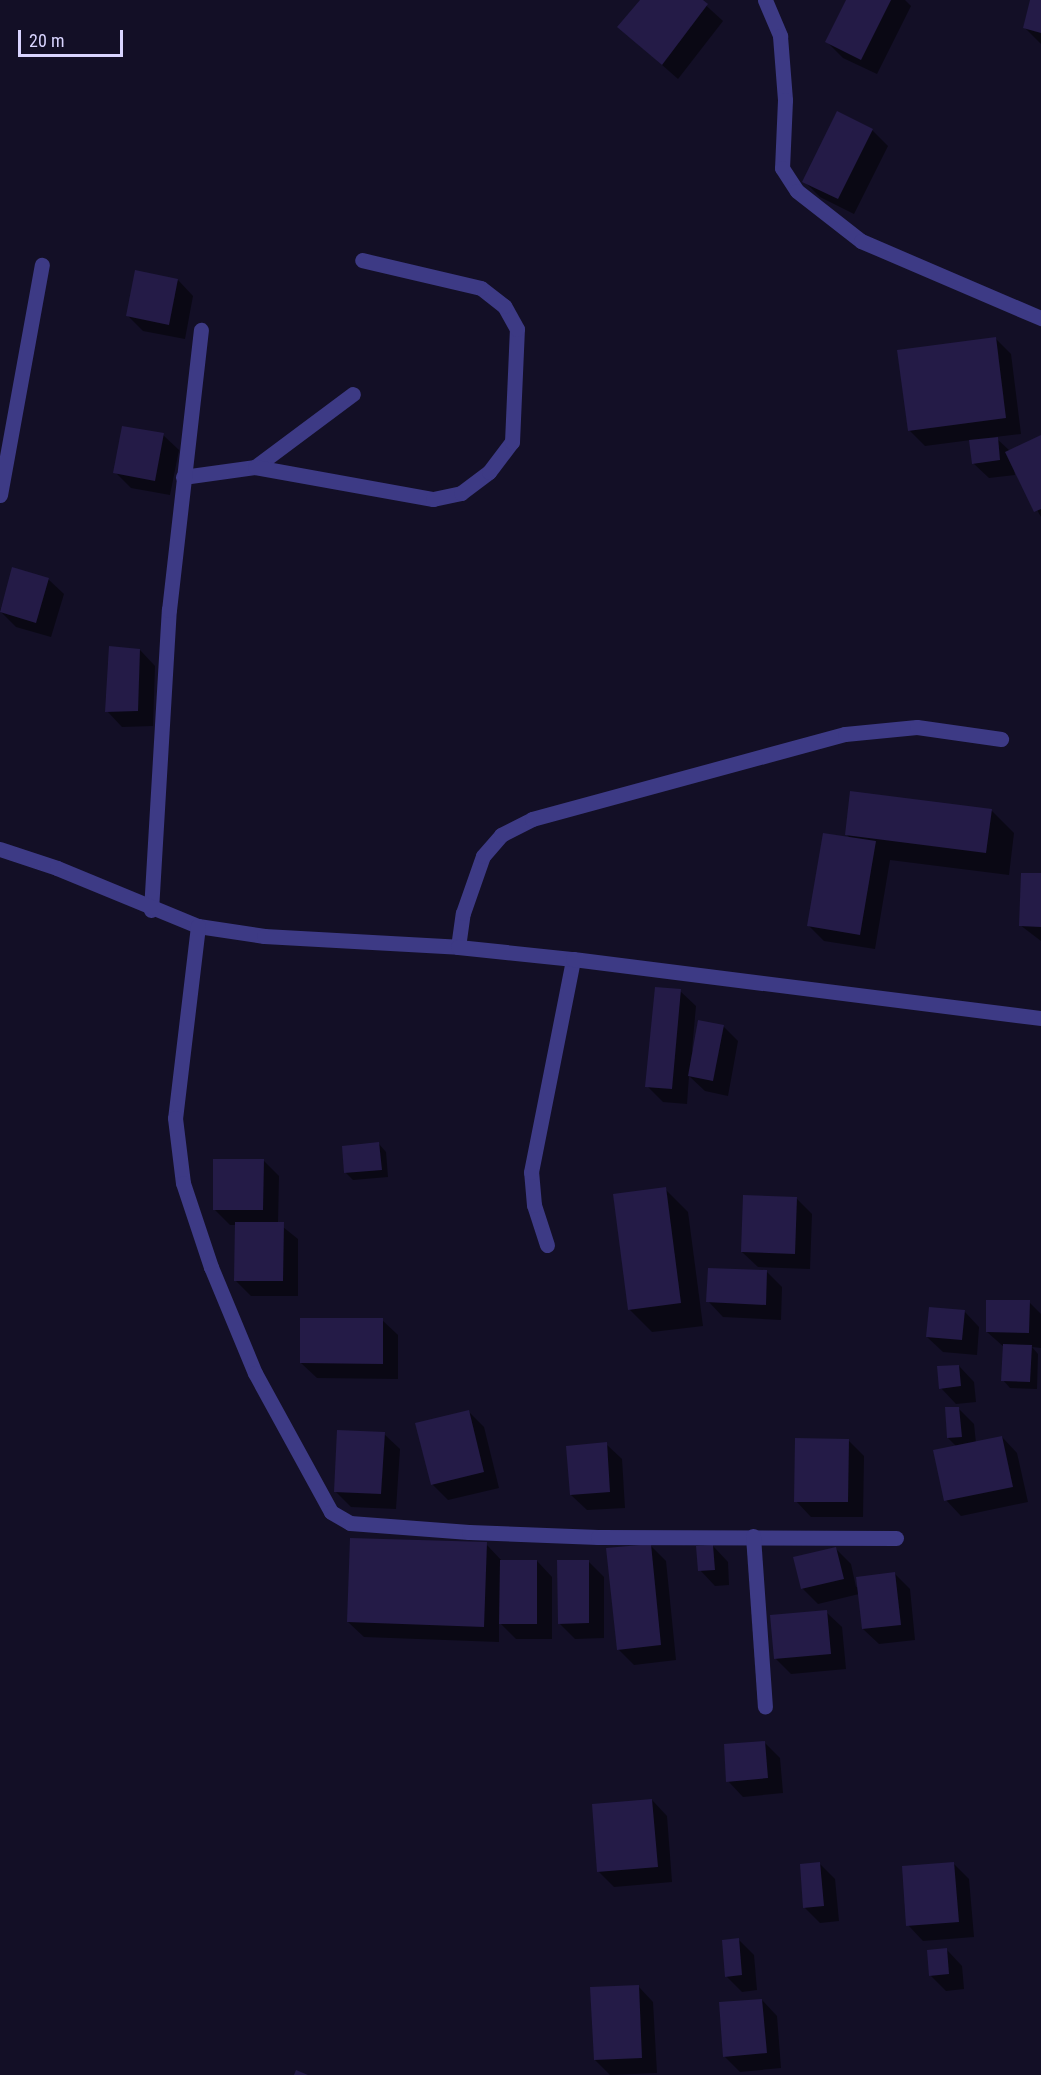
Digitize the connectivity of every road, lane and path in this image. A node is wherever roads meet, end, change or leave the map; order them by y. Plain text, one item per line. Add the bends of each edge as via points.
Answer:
1 (765, 0) edge
2 (362, 260) dead end
3 (42, 265) dead end
4 (1041, 318) edge
5 (201, 330) dead end
6 (352, 394) dead end
7 (255, 467) junction
8 (183, 477) junction
9 (0, 495) edge
10 (1001, 740) dead end
11 (0, 849) edge
12 (151, 909) junction
13 (198, 926) junction
14 (458, 947) junction
15 (573, 958) junction
16 (1041, 1018) edge
17 (547, 1245) dead end
18 (753, 1536) junction
19 (896, 1538) dead end
20 (765, 1707) dead end

1 - 4 street via 780,36 785,100 782,168 797,191 861,242
2 - 7 street via 482,288 504,306 517,329 512,442 489,472 461,493 433,499
3 - 9 street
5 - 8 street
6 - 7 street
7 - 8 street
8 - 12 street via 169,610
10 - 14 street via 916,727 845,734 532,819 501,834 483,856 463,913
11 - 12 street via 57,868
12 - 13 street
13 - 14 street via 264,936
13 - 18 street via 175,1118 183,1183 211,1267 255,1373 331,1512 350,1523 470,1532
14 - 15 street
15 - 16 street
15 - 17 street via 531,1172 534,1205
18 - 19 street
18 - 20 street

